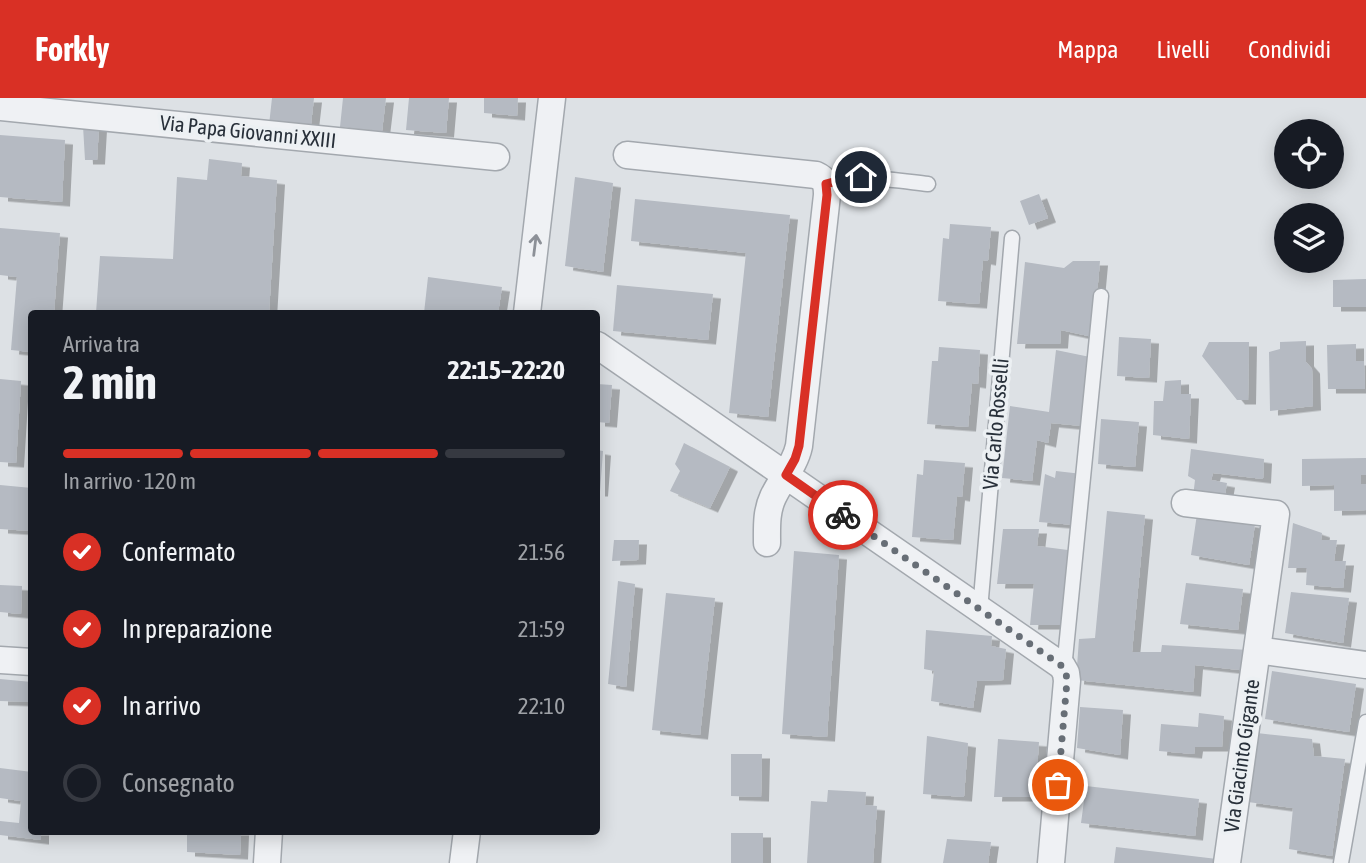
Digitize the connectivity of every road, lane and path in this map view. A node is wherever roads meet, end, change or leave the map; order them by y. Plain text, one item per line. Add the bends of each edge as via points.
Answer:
1 (552, 98) edge
2 (0, 107) edge
3 (626, 155) dead end
4 (496, 157) dead end
5 (826, 184) junction
6 (928, 184) dead end
7 (1012, 238) dead end
8 (1101, 296) dead end
9 (533, 310) edge
10 (600, 347) edge
11 (786, 475) junction
12 (1185, 503) dead end
13 (767, 543) dead end
14 (980, 610) junction
15 (1257, 650) junction
16 (0, 660) edge
17 (28, 662) edge
18 (1366, 665) edge
19 (1062, 666) junction
20 (1366, 722) edge
21 (269, 835) edge
22 (466, 835) edge
23 (267, 863) edge
24 (463, 863) edge
25 (1051, 863) edge
26 (1227, 863) edge
27 (1341, 863) edge

9 -> 1 street
2 - 4 street, Via Papa Giovanni XXIII
3 - 5 street via 816,175
5 - 6 lane via 861,177
5 - 11 street via 799,446
7 - 14 lane, Via Carlo Rosselli
8 - 19 lane
10 - 11 street
11 - 13 street via 768,511
11 - 14 street
12 - 15 street, Via Giacinto Gigante via 1275,513
14 - 19 street
15 - 18 street, Via Giacinto Gigante
15 - 26 street, Via Giacinto Gigante
16 - 17 street
19 - 25 street via 1067,681
20 - 27 lane
21 - 23 street
22 - 24 street

